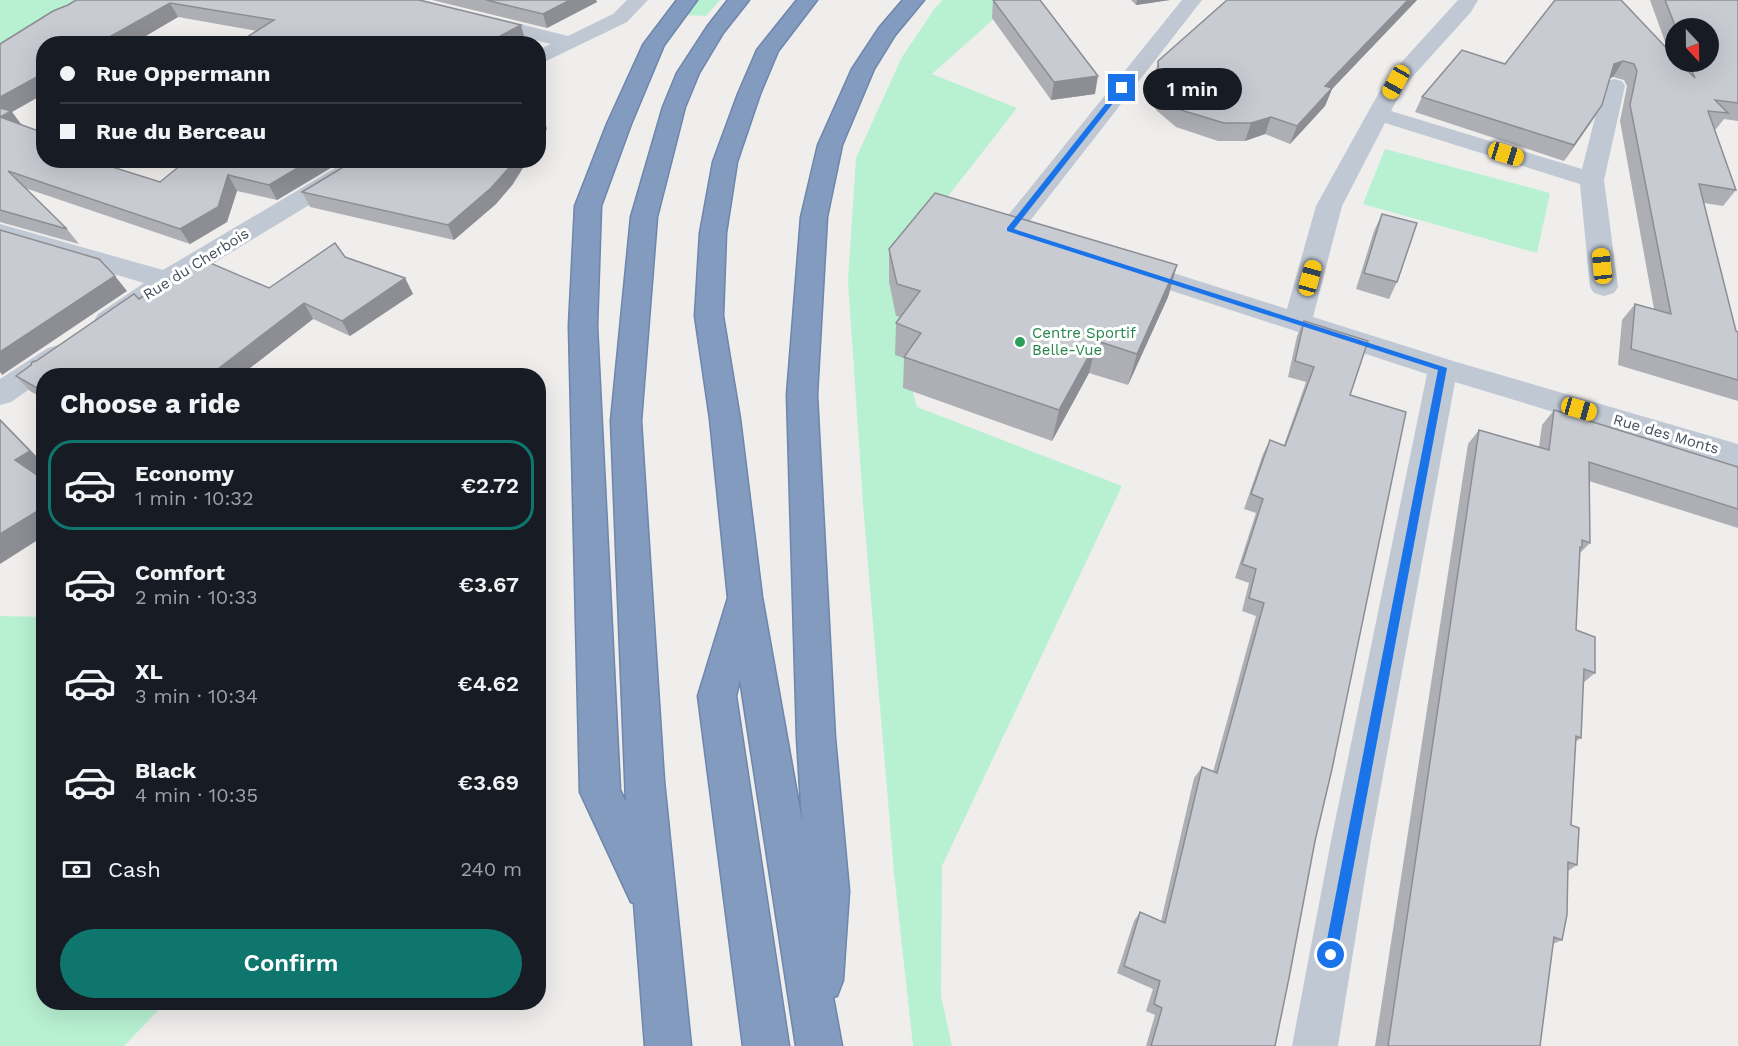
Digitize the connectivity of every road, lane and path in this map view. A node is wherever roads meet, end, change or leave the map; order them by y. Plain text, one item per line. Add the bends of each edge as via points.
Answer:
1 (399, 0) edge
2 (638, 0) edge
3 (687, 0) edge
4 (739, 0) edge
5 (807, 0) edge
6 (914, 0) edge
7 (1192, 0) edge
8 (1468, 0) edge
9 (541, 36) edge
10 (546, 37) edge
11 (572, 44) junction
12 (546, 55) edge
13 (1614, 86) edge
14 (1378, 114) junction
15 (354, 168) edge
16 (1592, 180) junction
17 (0, 232) edge
18 (1065, 247) edge
19 (1109, 261) edge
20 (166, 280) junction
21 (1604, 287) dead end
22 (1298, 321) junction
23 (38, 368) edge
24 (1443, 368) junction
25 (36, 370) edge
26 (0, 394) edge
27 (1738, 456) edge
28 (744, 597) junction
29 (656, 907) junction
30 (818, 1041) edge
31 (668, 1046) edge
32 (766, 1046) edge
33 (1315, 1046) edge

1 - 9 street
2 - 11 street via 620,18
3 - 29 highway via 654,45 588,206 583,326 600,792
4 - 29 highway via 688,73 674,106 644,217 626,421 644,781
5 - 28 highway via 768,50 749,94 725,162 713,233 709,316 725,419
6 - 30 highway via 886,32 863,69 830,145 814,217 802,395 816,738 828,891
7 - 18 street via 1010,230
8 - 14 street via 1396,82
10 - 11 street
11 - 12 street
13 - 16 street
14 - 16 street
14 - 22 street via 1329,206
15 - 20 street, Rue du Cherbois
16 - 21 street
17 - 20 street
19 - 22 street, Rue des Monts
20 - 23 street, Rue du Cherbois
22 - 24 street, Rue des Monts
24 - 27 street, Rue des Monts
24 - 33 street
25 - 26 street, Rue du Cherbois
28 - 30 highway
28 - 32 highway via 717,696
29 - 31 highway

